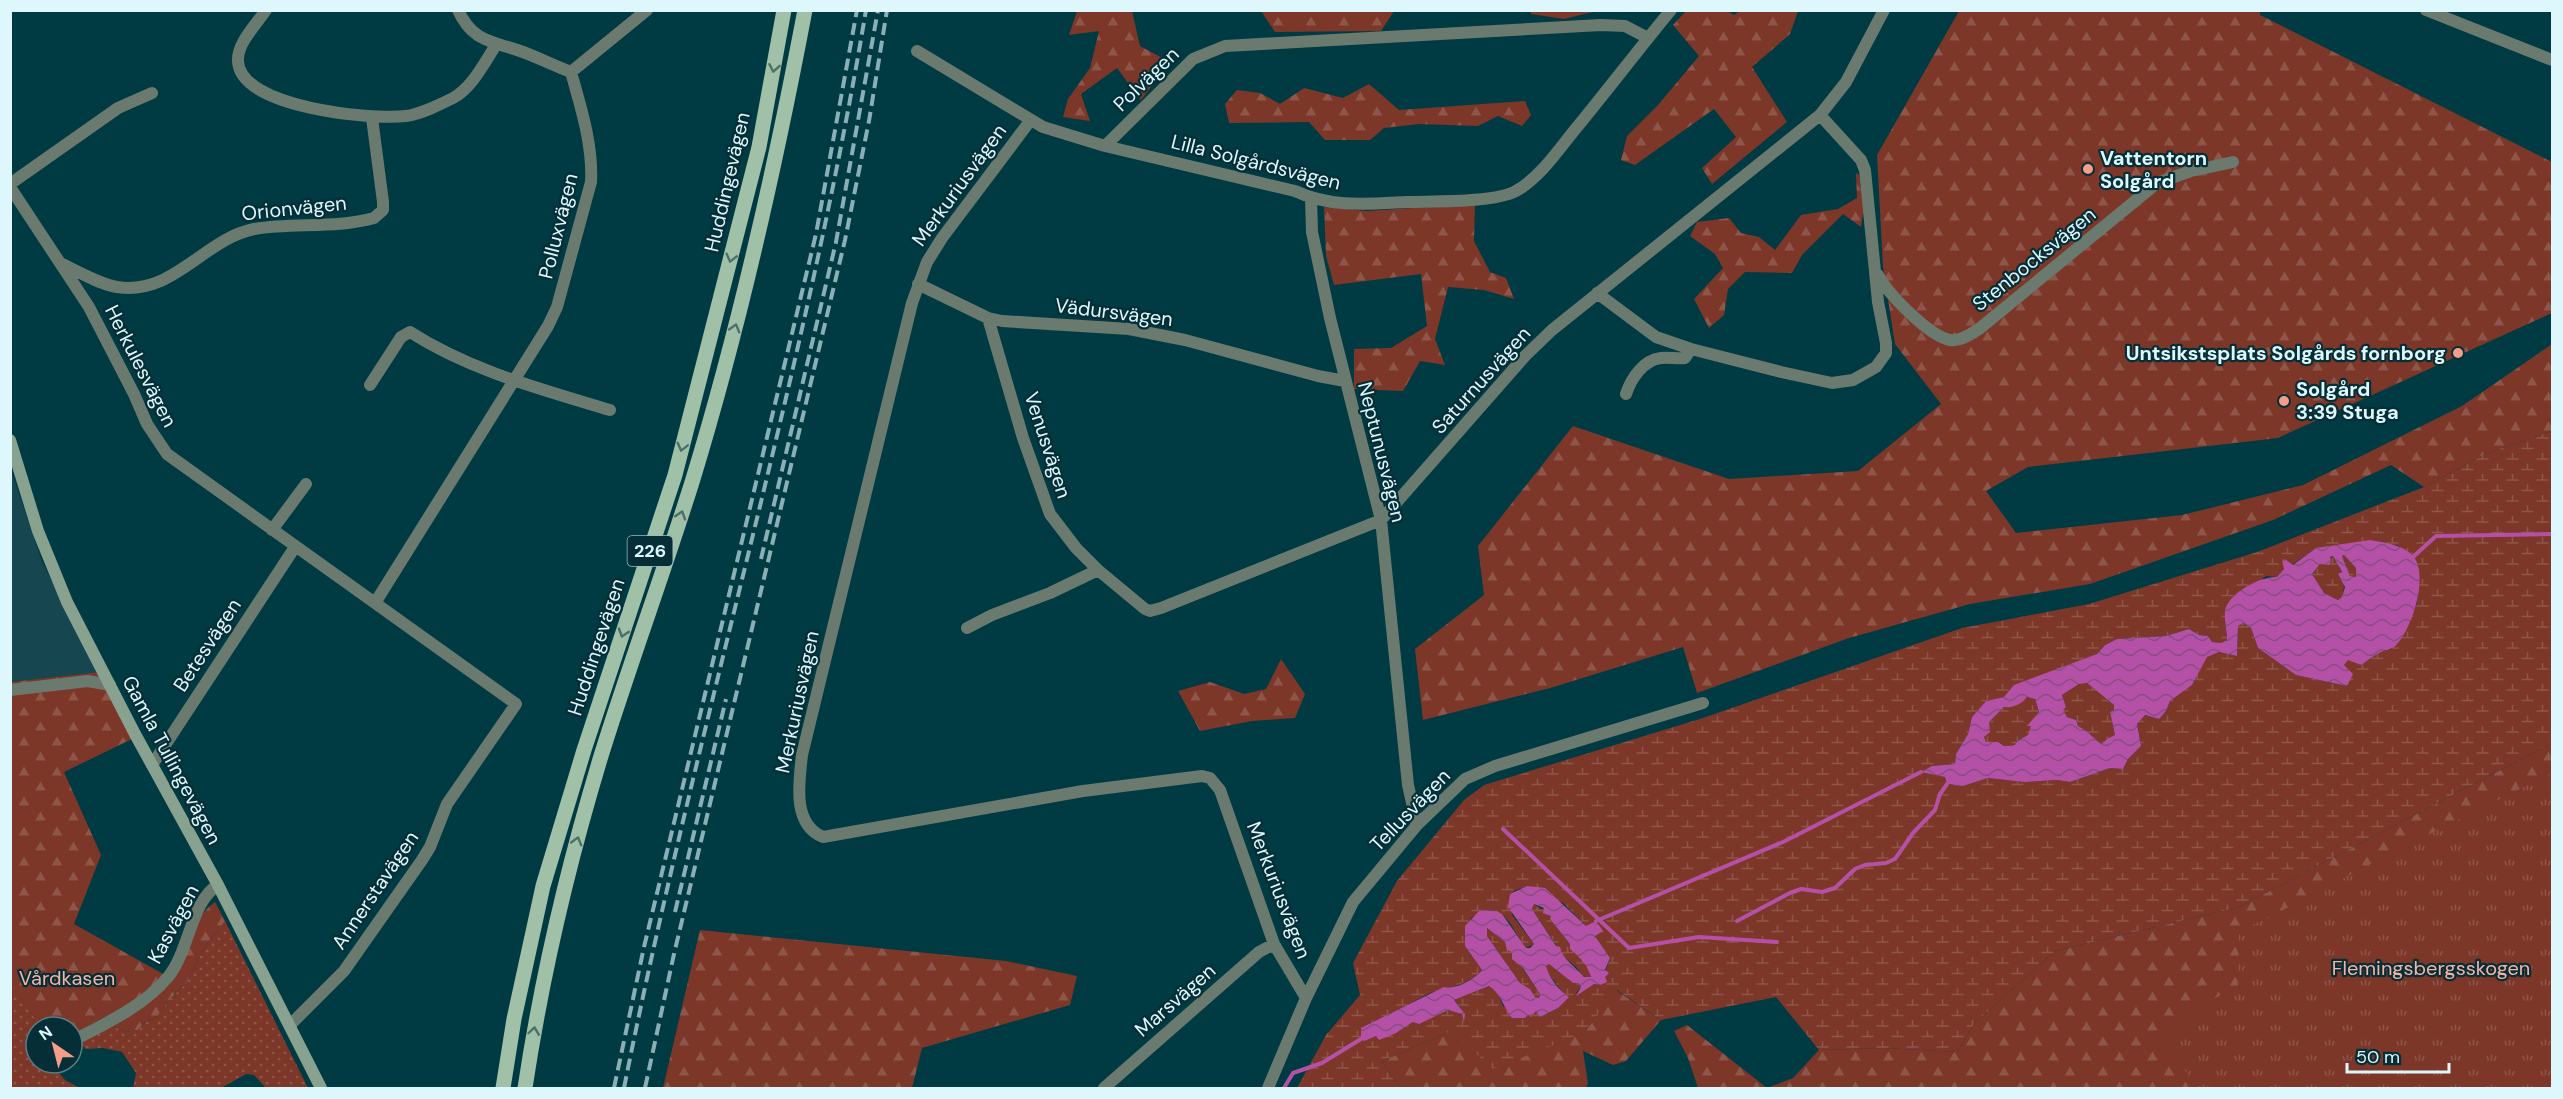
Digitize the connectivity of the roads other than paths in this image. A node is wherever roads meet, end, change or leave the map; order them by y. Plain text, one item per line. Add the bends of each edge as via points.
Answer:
1 (266, 10) edge
2 (458, 10) edge
3 (647, 10) edge
4 (784, 10) edge
5 (805, 10) edge
6 (1671, 10) edge
7 (1884, 10) edge
8 (2426, 10) edge
9 (1648, 38) junction
10 (496, 45) junction
11 (917, 51) dead end
12 (2553, 60) edge
13 (571, 72) junction
14 (152, 93) dead end
15 (1820, 115) junction
16 (372, 118) junction
17 (1030, 121) junction
18 (1105, 146) junction
19 (2233, 162) dead end
20 (10, 186) edge
21 (1311, 198) junction
22 (61, 263) junction
23 (1876, 271) junction
24 (918, 284) junction
25 (1597, 293) junction
26 (988, 318) junction
27 (1691, 349) junction
28 (515, 381) junction
29 (1345, 381) junction
30 (370, 385) dead end
31 (1626, 394) dead end
32 (610, 410) dead end
33 (10, 440) edge
34 (306, 483) dead end
35 (1381, 520) junction
36 (272, 530) junction
37 (295, 547) junction
38 (1098, 570) junction
39 (375, 603) junction
40 (1142, 607) joint
41 (967, 628) dead end
42 (110, 685) junction
43 (10, 690) edge
44 (1703, 703) dead end
45 (516, 704) joint
46 (152, 765) junction
47 (1417, 825) junction
48 (218, 885) junction
49 (1274, 944) junction
50 (1306, 998) junction
51 (290, 1025) junction
52 (84, 1034) edge
53 (321, 1089) edge
54 (503, 1089) edge
55 (525, 1089) edge
56 (1104, 1089) edge
57 (1268, 1089) edge

1 - 16 street via 239,48 238,64 250,83 286,100 328,112
2 - 10 street via 468,28
3 - 13 street
4 -> 54 main road, Huddingevägen / 226 via 759,147 675,475 543,886
55 -> 5 main road, Huddingevägen / 226 via 563,890 602,755 693,478 736,326 779,147
6 - 9 street, Lilla Solgårdsvägen
7 - 15 street, Saturnusvägen via 1846,82
8 - 12 street
9 - 18 street, Polvägen via 1625,26 1601,25 1225,46 1193,59
9 - 21 street, Lilla Solgårdsvägen via 1561,147 1515,192 1491,197 1362,204
10 - 13 street
10 - 16 street via 464,91 454,98 408,116
11 - 17 street, Lilla Solgårdsvägen
13 - 28 street, Polluxvägen via 592,169 588,200 557,307
14 - 20 street via 118,108
15 - 23 street, Stenbocksvägen via 1861,160 1865,170
15 - 25 street, Saturnusvägen
16 - 22 street, Orionvägen via 383,202 383,210 374,218 255,229 234,235 168,279 142,286 110,286
17 - 18 street, Lilla Solgårdsvägen
17 - 24 street, Merkuriusvägen via 942,238
18 - 21 street, Lilla Solgårdsvägen
19 - 23 street, Stenbocksvägen via 2157,183 1979,329 1960,340 1951,341 1934,333 1900,304
20 - 22 street, Herkulesvägen
21 - 29 street, Neptunusvägen via 1312,232
22 - 36 street, Herkulesvägen via 89,307 158,443 167,454
23 - 27 street, Stenbocksvägen via 1886,353 1865,375 1853,380 1822,381
24 - 26 street, Vädursvägen
24 - 49 street, Merkuriusvägen via 802,755 799,788 806,825 813,834 823,837 1083,790 1210,778 1220,790
25 - 27 street, Stenbocksvägen via 1656,338
25 - 35 street, Saturnusvägen via 1525,356
26 - 29 street, Vädursvägen via 1129,329
26 - 38 street, Venusvägen via 1050,514
27 - 31 street via 1685,358 1652,360 1635,375
28 - 30 street via 452,357 410,332 401,337
28 - 32 street
28 - 39 street, Polluxvägen
29 - 35 street, Neptunusvägen
33 - 42 street, Gamla Tullingevägen via 48,558
34 - 36 street
35 - 40 street, Saturnusvägen via 1161,608 1150,611
35 - 47 street, Neptunusvägen via 1408,785
36 - 37 street, Herkulesvägen
37 - 39 street, Herkulesvägen
37 - 46 street, Betesvägen
38 - 40 street, Venusvägen
38 - 41 street
39 - 45 street, Herkulesvägen
42 - 43 street via 88,681
42 - 46 street, Gamla Tullingevägen
44 - 47 street, Tellusvägen via 1480,771 1465,779
45 - 51 street, Annerstavägen via 455,790 422,860 344,971
46 - 48 street, Gamla Tullingevägen
47 - 50 street, Tellusvägen via 1353,902
48 - 51 street, Gamla Tullingevägen
48 - 52 street, Kasvägen via 206,895 168,977 120,1015
49 - 50 street, Merkuriusvägen
49 - 56 street, Marsvägen via 1259,952
50 - 57 street, Tellusvägen
51 - 53 street, Gamla Tullingevägen

